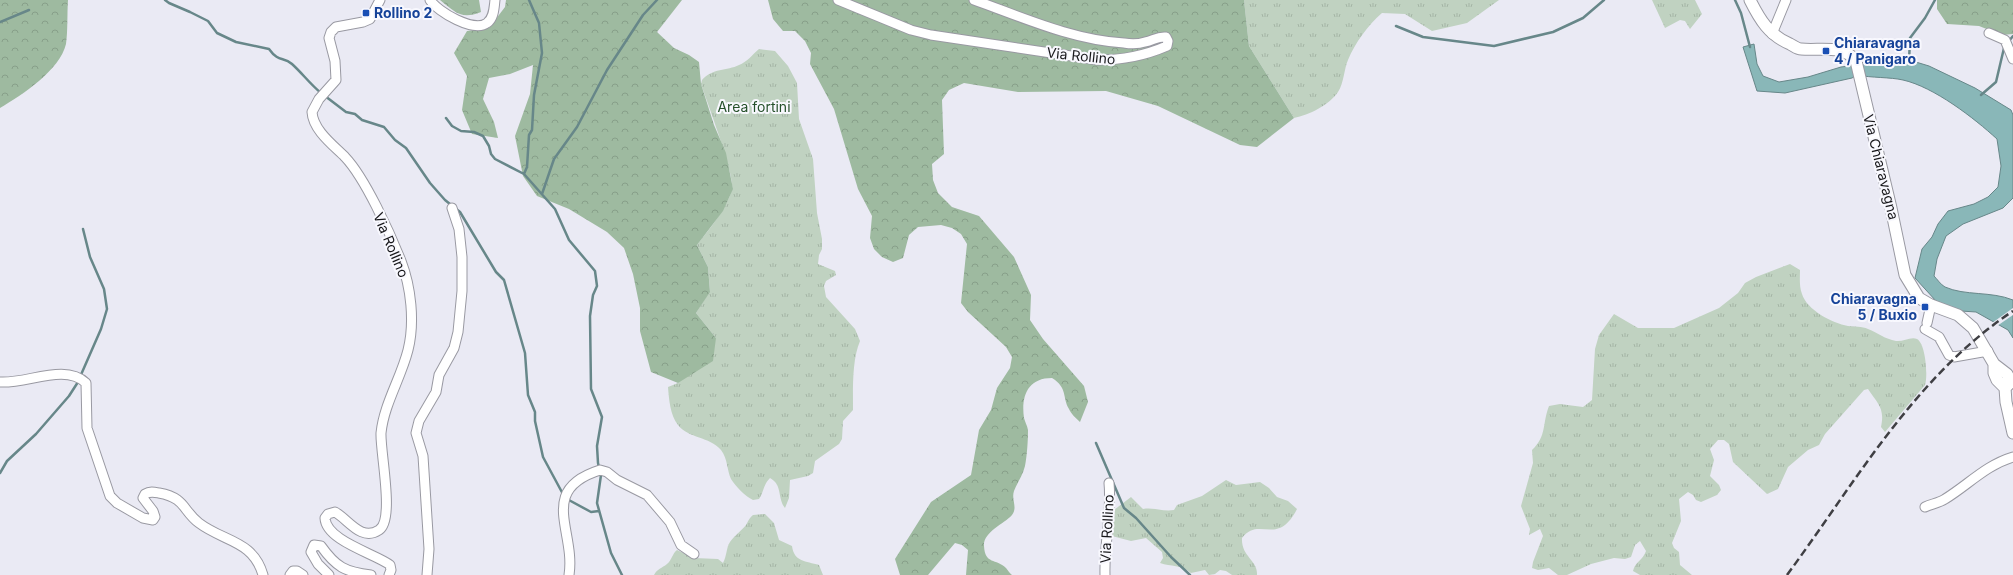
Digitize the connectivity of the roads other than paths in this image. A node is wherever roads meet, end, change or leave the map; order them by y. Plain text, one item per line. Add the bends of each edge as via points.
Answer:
1 (380, 0) edge
2 (430, 0) edge
3 (495, 0) edge
4 (838, 0) edge
5 (974, 0) edge
6 (1750, 0) edge
7 (1786, 0) edge
8 (1989, 33) dead end
9 (1772, 34) junction
10 (2013, 59) edge
11 (452, 208) dead end
12 (1931, 305) junction
13 (1988, 351) junction
14 (0, 382) edge
15 (2010, 383) edge
16 (2013, 433) edge
17 (2013, 457) edge
18 (1109, 483) dead end
19 (1925, 507) dead end
20 (694, 554) dead end
21 (263, 575) edge
22 (290, 575) edge
23 (303, 575) edge
24 (329, 575) edge
25 (370, 575) edge
26 (389, 575) edge
27 (427, 575) edge
28 (569, 575) edge
29 (1105, 575) edge

1 - 26 street, Via Rollino via 370,18 363,22 336,27 331,32 336,80 319,99 312,112 314,122 326,138 357,172 394,245 408,286 411,318 408,350 388,405 381,435 386,478 384,524 379,530 366,533 354,528 335,512 325,518 327,525 345,542 390,565
2 - 3 street via 443,13 476,26 491,18
4 - 5 street, Via Rollino via 911,30 931,35 1098,60 1122,60 1167,46 1168,41 1162,36 1146,42 1125,43 1091,39
6 - 9 street, Via Chiaravagna via 1759,18
7 - 9 street
8 - 10 street via 2005,40
9 - 12 street, Via Chiaravagna via 1800,49 1840,50 1851,54 1856,61 1903,268 1915,294
11 - 27 street via 459,229 462,258 458,332 454,348 439,375 436,392 419,421 416,433 423,456 429,549
12 - 13 street, Via Chiaravagna via 1953,312 1968,322 1978,332
12 - 13 street via 1926,326 1939,337 1949,355 1954,357
13 - 15 street, Via Chiaravagna via 1994,364 2006,374
14 - 21 street via 21,382 52,375 75,375 86,383 86,420 107,489 117,503 143,518 153,520 153,511 143,498 145,494 149,492 171,495 183,504 200,524 253,554
15 - 16 street, Via Chiaravagna via 2006,402
17 - 19 street via 1999,461 1944,500
18 - 29 street, Via Rollino via 1111,500 1104,553
20 - 28 street via 681,545 670,522 647,495 600,470 581,479 568,489 564,497 564,519 571,558
22 - 23 street via 293,571
24 - 25 street via 311,552 314,544 322,546 334,562 346,570

